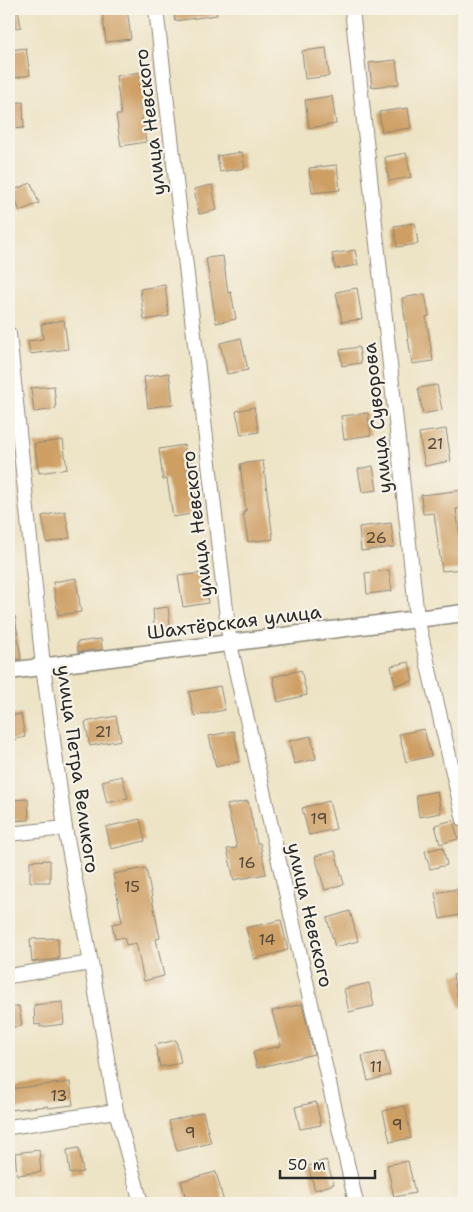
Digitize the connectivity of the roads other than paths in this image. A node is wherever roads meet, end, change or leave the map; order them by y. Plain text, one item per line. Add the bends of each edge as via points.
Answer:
1 (156, 9) edge
2 (352, 9) edge
3 (9, 334) edge
4 (464, 613) edge
5 (417, 618) junction
6 (230, 644) junction
7 (43, 666) junction
8 (9, 671) edge
9 (464, 820) edge
10 (65, 828) junction
11 (9, 834) edge
12 (91, 964) junction
13 (9, 976) edge
14 (116, 1111) junction
15 (9, 1126) edge
16 (141, 1203) edge
17 (356, 1203) edge

1 - 6 street, улица Невского
2 - 5 street, улица Суворова
3 - 7 street, улица Петра Великого
4 - 5 street, Шахтёрская улица
5 - 6 street, Шахтёрская улица
5 - 9 street, улица Суворова
6 - 7 street, Шахтёрская улица
6 - 17 street, улица Невского
7 - 8 street, Шахтёрская улица
7 - 10 street, улица Петра Великого
10 - 11 street
10 - 12 street, улица Петра Великого
12 - 13 street
12 - 14 street, улица Петра Великого
14 - 15 street
14 - 16 street, улица Петра Великого

